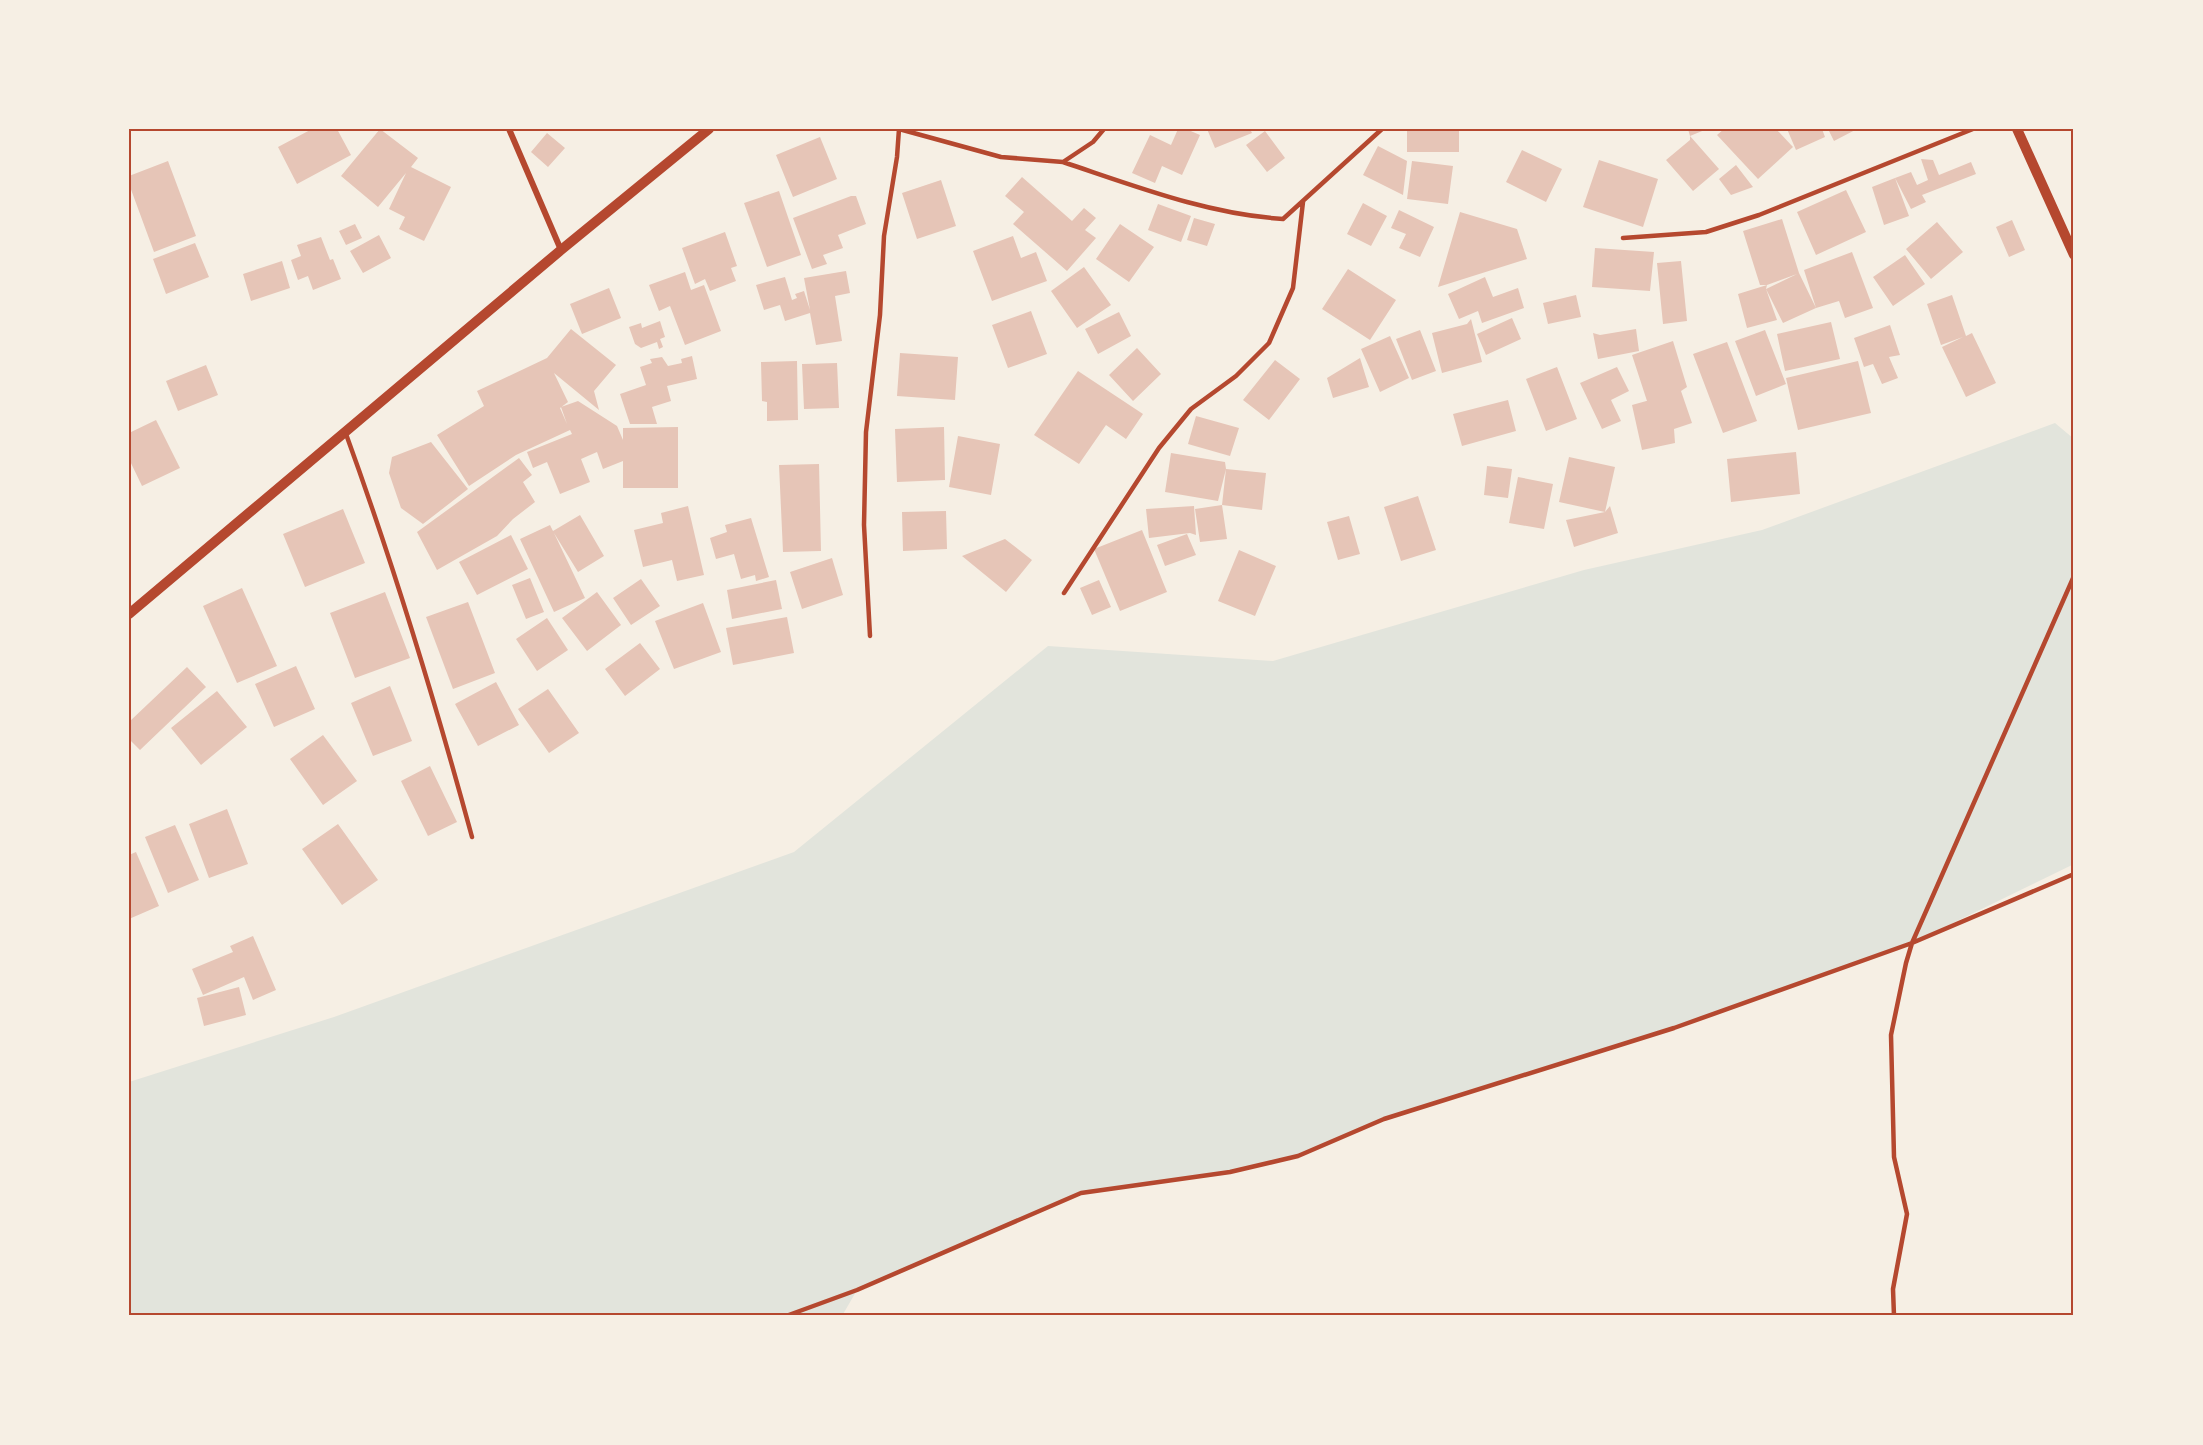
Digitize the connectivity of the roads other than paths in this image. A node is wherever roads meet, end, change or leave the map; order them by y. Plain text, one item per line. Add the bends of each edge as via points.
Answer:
1 (508, 129) edge
2 (709, 129) edge
3 (899, 129) edge
4 (1104, 129) edge
5 (1382, 129) edge
6 (1973, 129) edge
7 (2017, 129) edge
8 (1063, 162) junction
9 (1303, 202) junction
10 (1623, 238) dead end
11 (561, 250) junction
12 (2074, 255) edge
13 (345, 431) junction
14 (2074, 576) edge
15 (1064, 593) dead end
16 (129, 614) edge
17 (870, 636) dead end
18 (472, 837) dead end
19 (2074, 874) edge
20 (1912, 943) junction
21 (786, 1316) edge
22 (1894, 1316) edge

1 - 11 street
2 - 11 street
3 - 8 lane via 1001,157
3 - 17 lane via 884,236 867,432 864,525
4 - 8 lane via 1094,142
5 - 9 lane
6 - 10 lane via 1759,215 1706,232
7 - 12 street
8 - 9 lane via 1170,198 1250,217 1282,219
9 - 15 lane via 1293,288 1269,343 1236,376 1191,409 1159,448
11 - 13 street
13 - 16 street
13 - 18 lane via 416,639
14 - 20 lane
19 - 20 lane
20 - 21 lane via 1674,1028 1384,1119 1298,1156 1230,1172 1081,1192 857,1290
20 - 22 lane via 1891,1035 1894,1157 1907,1214 1893,1289

